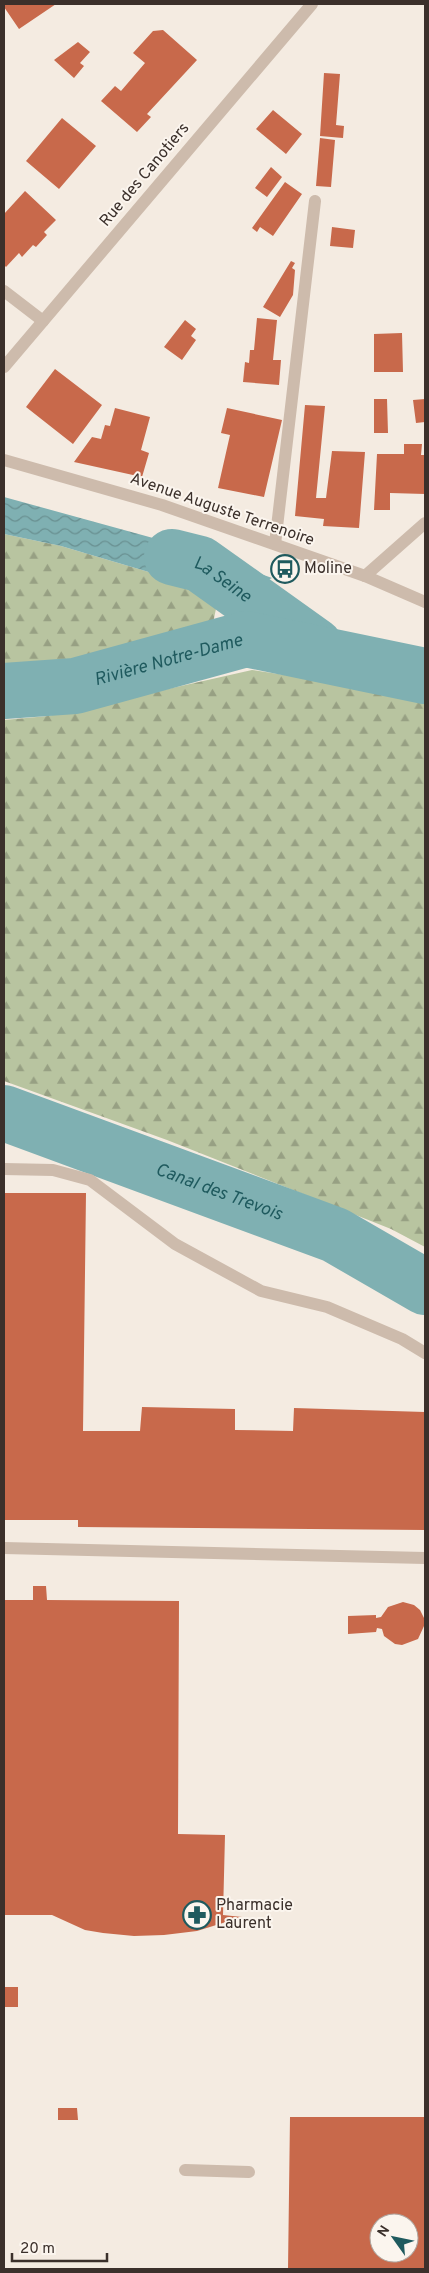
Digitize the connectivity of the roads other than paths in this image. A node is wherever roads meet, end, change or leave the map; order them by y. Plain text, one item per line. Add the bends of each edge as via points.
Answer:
1 (312, 4) edge
2 (315, 201) dead end
3 (4, 291) edge
4 (43, 321) junction
5 (4, 368) edge
6 (4, 460) edge
7 (425, 523) edge
8 (275, 544) junction
9 (365, 576) junction
10 (425, 602) edge
11 (4, 1169) edge
12 (425, 1353) edge
13 (4, 1548) edge
14 (425, 1558) edge
15 (185, 2170) dead end
16 (249, 2172) dead end

1 - 4 street, Rue des Canotiers
2 - 8 street
3 - 4 street
4 - 5 street, Rue des Canotiers
6 - 8 street, Avenue Auguste Terrenoire via 162,505
7 - 9 street
8 - 9 street, Avenue Auguste Terrenoire
9 - 10 street, Avenue Auguste Terrenoire
11 - 12 street via 53,1170 90,1180 175,1244 261,1291 327,1307 402,1339
13 - 14 street
15 - 16 street

